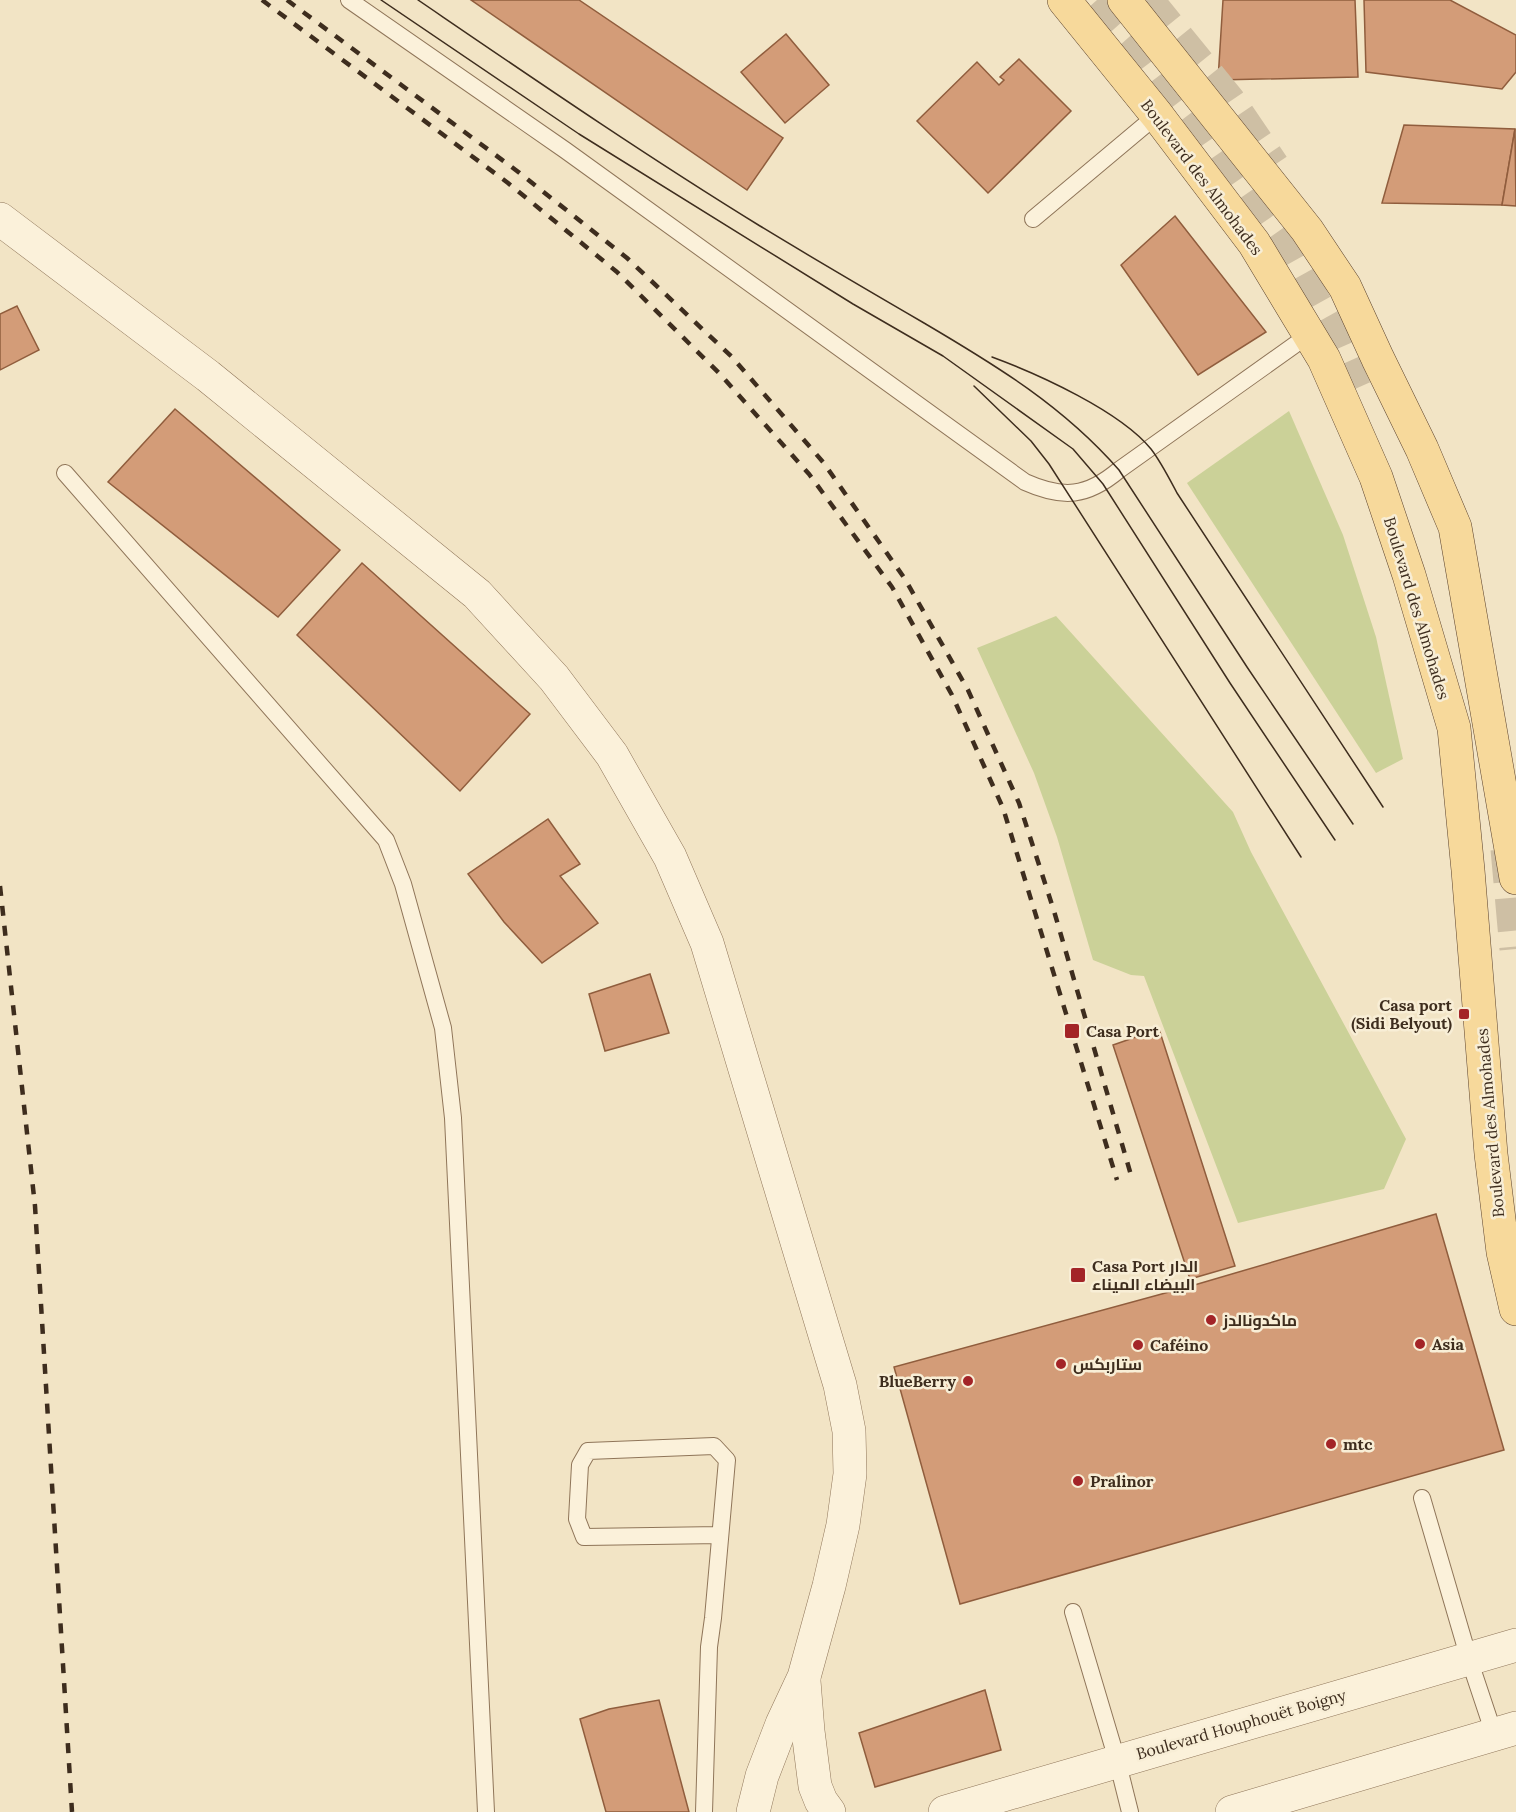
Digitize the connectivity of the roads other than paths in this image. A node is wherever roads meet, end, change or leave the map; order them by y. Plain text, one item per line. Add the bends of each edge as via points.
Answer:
1 (349, 0) edge
2 (1064, 0) edge
3 (1124, 0) edge
4 (1157, 116) junction
5 (0, 219) edge
6 (1033, 219) dead end
7 (1310, 334) junction
8 (65, 473) dead end
9 (1516, 878) tunnel mouth
10 (1516, 1309) edge
11 (1422, 1498) dead end
12 (720, 1535) junction
13 (1073, 1612) dead end
14 (1516, 1645) edge
15 (1469, 1659) junction
16 (804, 1677) junction
17 (1505, 1731) edge
18 (1117, 1760) junction
19 (959, 1810) edge
20 (486, 1812) edge
21 (704, 1812) edge
22 (753, 1812) edge
23 (829, 1812) edge
24 (1130, 1812) edge
25 (1232, 1812) edge

1 - 7 lane via 565,150 1025,482 1045,491 1068,495 1103,484
2 - 4 main road, Boulevard des Almohades
3 - 9 main road via 1320,249 1345,287 1422,449 1455,527
4 - 6 lane
4 - 7 main road, Boulevard des Almohades via 1254,243
5 - 16 street via 218,384 477,594 554,678 612,755 670,857 707,943 837,1374 849,1431 850,1474 843,1525
7 - 10 main road, Boulevard des Almohades via 1376,477 1454,728 1491,1154 1503,1252
8 - 20 lane via 386,840 403,884 442,1028 453,1118
11 - 15 lane
12 - 12 lane via 727,1460 714,1446 588,1451 580,1465 577,1519 584,1537
12 - 21 lane via 709,1647
13 - 18 lane
14 - 15 street, Boulevard Houphouët Boigny
15 - 17 lane
15 - 18 street, Boulevard Houphouët Boigny
16 - 22 street via 762,1776
16 - 23 street via 815,1786
17 - 25 street
18 - 19 street, Boulevard Houphouët Boigny
18 - 24 lane

